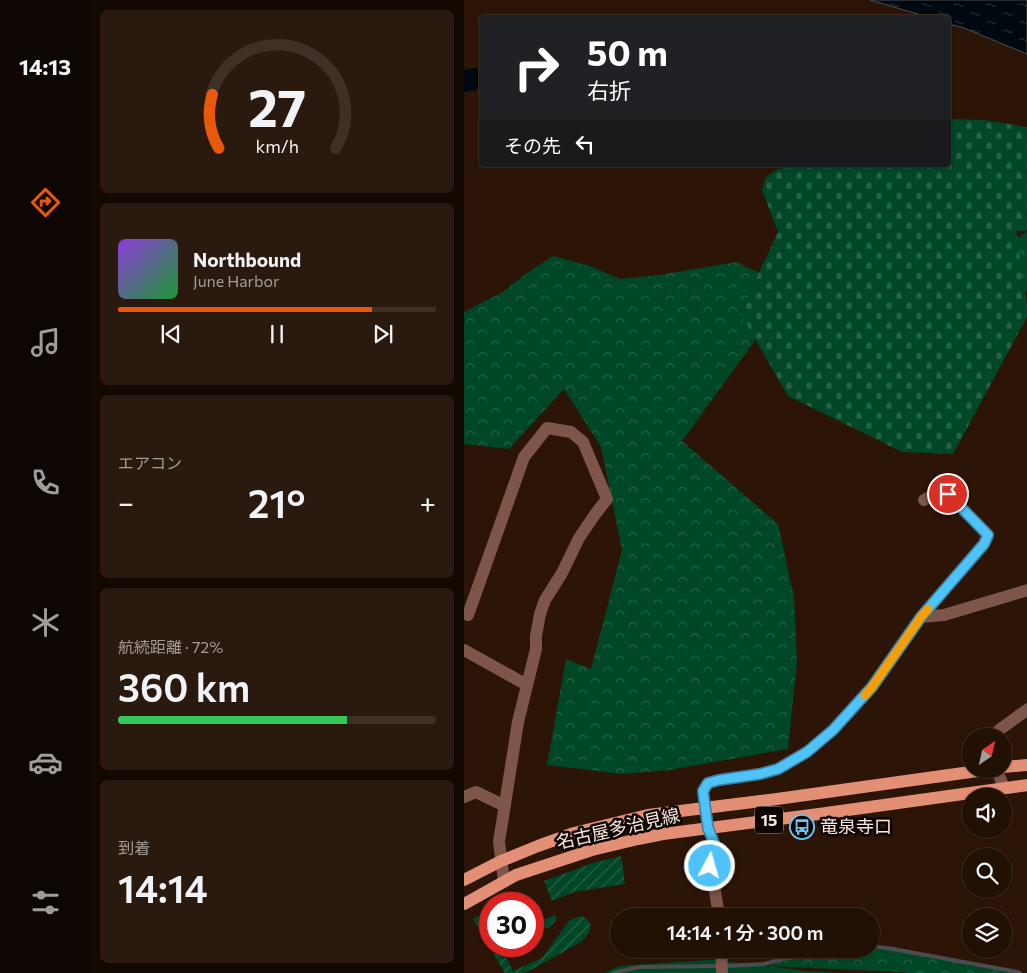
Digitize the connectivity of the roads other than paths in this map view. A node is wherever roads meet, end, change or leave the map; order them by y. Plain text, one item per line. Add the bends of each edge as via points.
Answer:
1 (924, 500) dead end
2 (1027, 590) edge
3 (468, 615) dead end
4 (921, 617) junction
5 (464, 650) edge
6 (527, 685) junction
7 (1027, 709) edge
8 (1002, 728) edge
9 (1027, 765) edge
10 (1012, 766) edge
11 (962, 773) edge
12 (1000, 778) edge
13 (464, 785) edge
14 (1027, 785) edge
15 (1004, 787) junction
16 (470, 795) edge
17 (505, 806) junction
18 (705, 808) junction
19 (708, 828) junction
20 (504, 860) junction
21 (510, 878) junction
22 (464, 880) edge
23 (464, 904) edge
24 (718, 908) edge
25 (721, 958) edge
26 (722, 971) dead end

1 - 4 street via 934,494 948,494 988,535 984,544
2 - 4 street via 944,615
3 - 6 street via 524,457 547,428 571,432 583,442 607,499 579,538 545,600
4 - 18 street via 872,687 833,730 807,752 778,769 708,783 703,791
5 - 6 street
6 - 17 street
7 - 8 street
9 - 10 main road
11 - 18 main road, 名古屋多治見線 / 15
12 - 15 street
13 - 16 street
14 - 15 main road, 名古屋多治見線 / 15
15 - 19 main road, 名古屋多治見線 / 15
16 - 17 street
17 - 20 street via 499,842
18 - 19 street
18 - 20 main road, 名古屋多治見線 / 15 via 648,815 582,831
19 - 21 main road, 名古屋多治見線 / 15 via 623,842 558,860
19 - 24 street via 714,843 710,866
20 - 21 street
20 - 22 main road, 名古屋多治見線 / 15
21 - 23 main road, 名古屋多治見線 / 15
25 - 26 street

